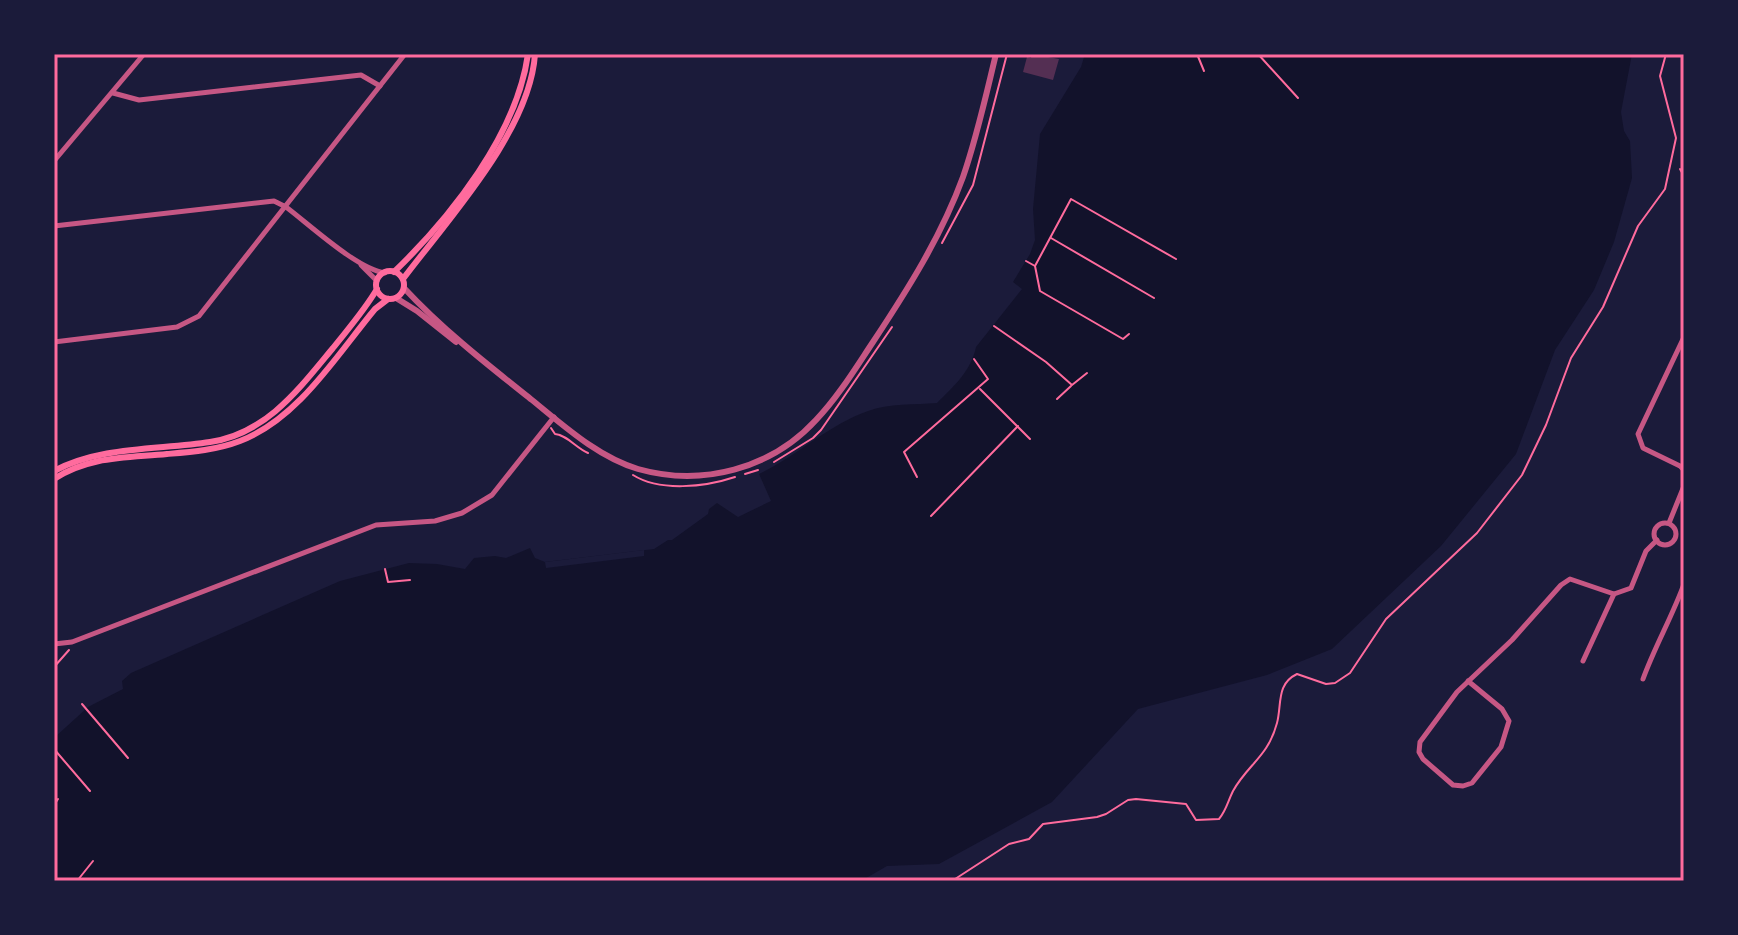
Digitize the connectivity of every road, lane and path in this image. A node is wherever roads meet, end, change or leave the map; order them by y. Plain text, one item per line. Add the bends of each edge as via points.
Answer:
1 (144, 54) edge
2 (405, 54) edge
3 (528, 54) edge
4 (535, 54) edge
5 (996, 54) edge
6 (1007, 54) edge
7 (1197, 54) edge
8 (1258, 54) edge
9 (1666, 54) edge
10 (1204, 71) dead end
11 (380, 86) junction
12 (113, 93) junction
13 (1298, 98) dead end
14 (54, 161) edge
15 (1680, 169) dead end
16 (1684, 176) edge
17 (286, 207) junction
18 (54, 226) edge
19 (1050, 238) junction
20 (940, 246) dead end
21 (1176, 259) dead end
22 (356, 260) junction
23 (1026, 261) dead end
24 (1035, 266) junction
25 (394, 272) junction
26 (385, 273) junction
27 (403, 279) junction
28 (377, 285) junction
29 (404, 288) junction
30 (1154, 298) dead end
31 (392, 299) junction
32 (893, 326) dead end
33 (994, 326) dead end
34 (1129, 334) dead end
35 (1684, 337) edge
36 (54, 342) edge
37 (472, 352) junction
38 (974, 359) dead end
39 (1087, 373) dead end
40 (1072, 385) junction
41 (979, 388) junction
42 (1057, 399) dead end
43 (554, 417) junction
44 (547, 425) junction
45 (1018, 426) junction
46 (1030, 439) dead end
47 (590, 454) dead end
48 (1684, 470) edge
49 (54, 471) edge
50 (624, 472) dead end
51 (917, 477) dead end
52 (54, 479) edge
53 (1684, 486) edge
54 (931, 516) dead end
55 (1669, 523) junction
56 (1676, 536) junction
57 (1657, 540) junction
58 (1684, 540) edge
59 (385, 569) dead end
60 (410, 580) dead end
61 (1684, 584) edge
62 (1614, 594) junction
63 (54, 644) edge
64 (72, 646) dead end
65 (1583, 661) dead end
66 (54, 667) edge
67 (1643, 679) dead end
68 (1468, 681) junction
69 (82, 704) dead end
70 (54, 749) edge
71 (128, 758) dead end
72 (90, 791) dead end
73 (58, 799) dead end
74 (54, 805) edge
75 (93, 861) dead end
76 (77, 881) edge
77 (952, 881) edge

1 - 12 street
2 - 11 street
3 - 25 main road via 517,100 482,163 439,223
4 - 27 main road via 526,95 486,169
5 - 43 street via 962,179 922,265 839,392 792,442 761,461 728,472 669,475 604,454
6 - 20 path via 973,185
7 - 10 path
8 - 13 path
9 - 77 path via 1660,76 1676,138 1665,189 1638,226 1603,307 1571,358 1528,465 1477,533 1386,619 1342,679 1326,684 1297,674 1287,680 1269,746 1234,789 1219,819 1196,820 1186,804 1128,800 1097,817 1043,824 1029,839 1009,844
11 - 12 street via 361,75 139,100
11 - 17 street
12 - 14 street
15 - 16 path
17 - 18 street via 265,201
17 - 22 street
17 - 36 street via 193,321
19 - 21 path via 1071,199
19 - 24 path
19 - 30 path
22 - 26 street
22 - 28 street
23 - 24 path
24 - 34 path via 1040,291 1123,339
25 - 26 main road
25 - 27 main road
26 - 28 main road
27 - 29 main road
28 - 31 main road
28 - 49 main road via 367,306 305,383 253,427 211,442 79,459
29 - 31 main road
29 - 37 street
31 - 37 street
31 - 52 main road via 375,309 283,416 251,436 213,449 98,460
32 - 50 path via 821,430 781,459 754,472 704,484 643,482
33 - 40 path
35 - 48 street via 1638,434 1643,448
37 - 43 street
38 - 41 path via 988,379
39 - 40 path
40 - 42 path
41 - 45 path
41 - 51 path via 904,452
43 - 44 street
44 - 47 path
44 - 63 street via 492,495 462,513 435,521 376,525 72,642
45 - 46 path
45 - 54 path
53 - 55 street
55 - 56 street
55 - 57 street via 1656,527
56 - 57 street via 1666,545
56 - 58 street
57 - 62 street via 1646,551 1631,588
59 - 60 path via 388,582
61 - 67 street
62 - 65 street
62 - 68 street via 1570,579
64 - 66 path
68 - 68 street via 1420,742 1419,752 1453,785 1463,786 1472,783 1501,747 1509,721
69 - 71 path
70 - 72 path
73 - 74 path
75 - 76 path

